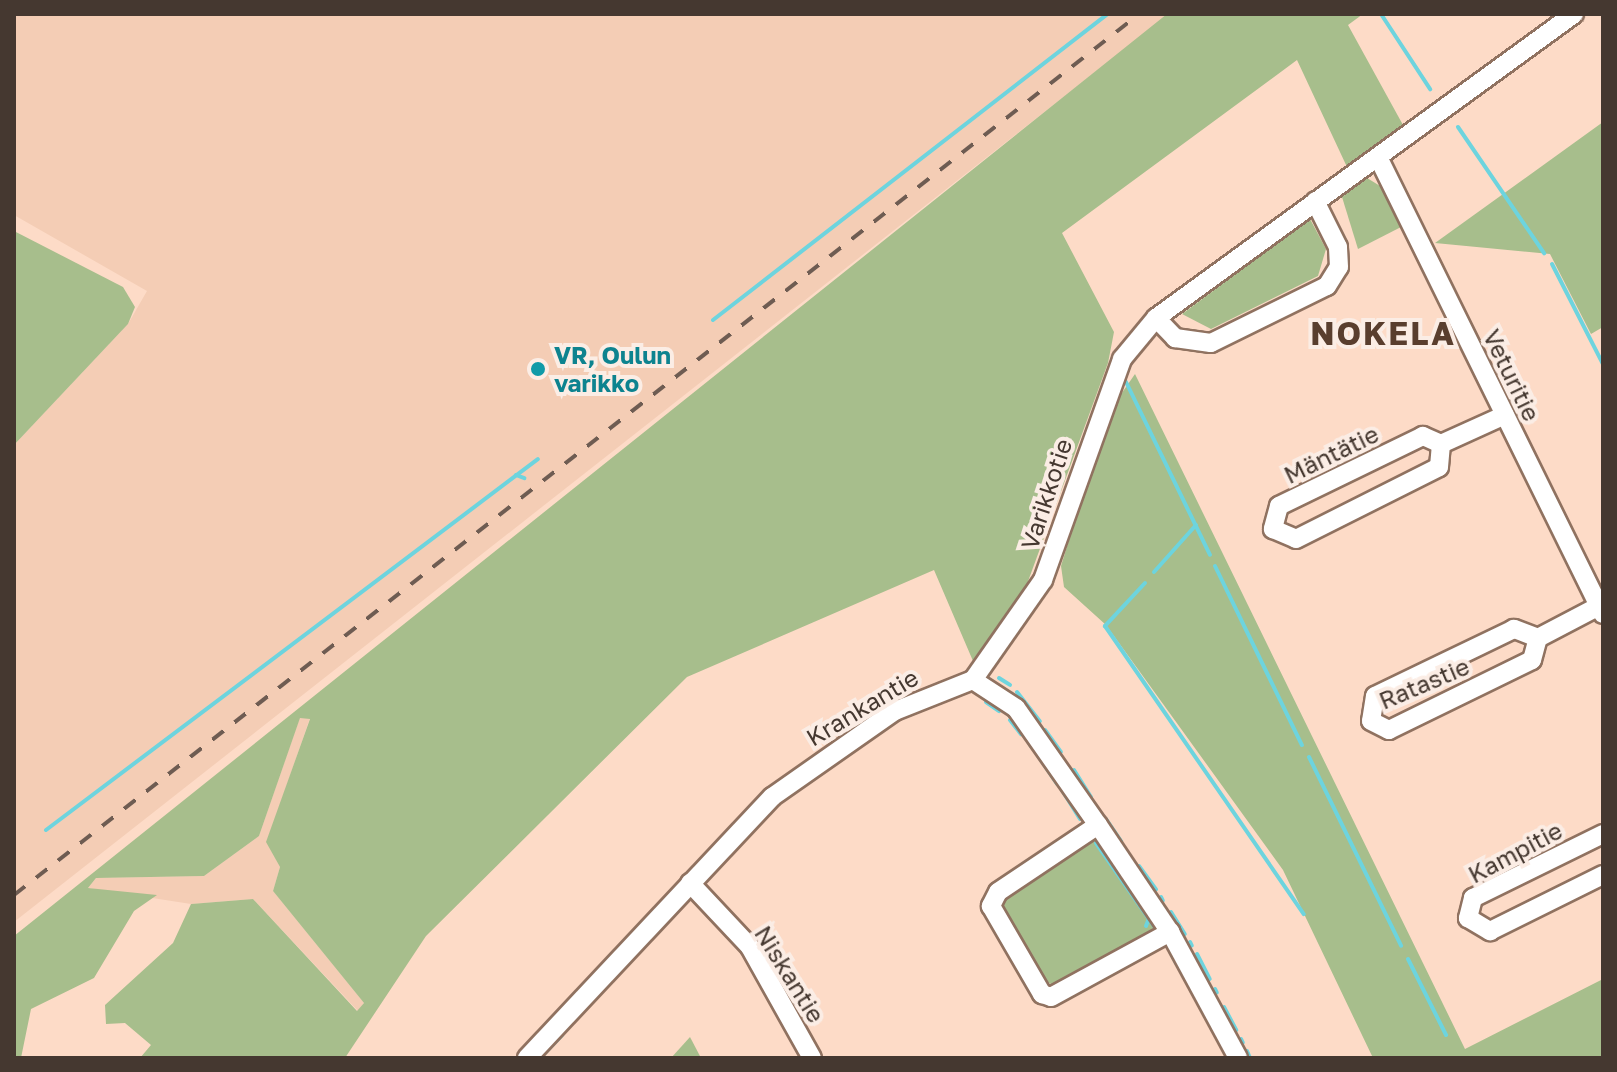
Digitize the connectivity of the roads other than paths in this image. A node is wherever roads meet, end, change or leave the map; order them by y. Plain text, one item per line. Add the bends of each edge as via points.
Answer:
1 (1574, 14) edge
2 (1378, 157) junction
3 (1315, 201) junction
4 (1156, 318) junction
5 (1505, 415) junction
6 (1441, 444) junction
7 (1601, 610) edge
8 (1538, 638) junction
9 (973, 680) junction
10 (1098, 825) junction
11 (1603, 834) edge
12 (1603, 875) edge
13 (690, 883) junction
14 (1170, 932) junction
15 (527, 1058) edge
16 (812, 1058) edge
17 (1238, 1058) edge

1 - 2 street, Varikkotie
2 - 3 street, Varikkotie
2 - 5 street, Veturitie
3 - 4 street, Varikkotie
3 - 4 street via 1338,247 1339,267 1327,286 1211,343 1175,338
4 - 9 street, Varikkotie via 1116,373 1043,580
5 - 6 street, Mäntätie
5 - 7 street, Veturitie
6 - 6 street, Mäntätie via 1439,467 1296,539 1273,529 1279,506 1423,436
7 - 8 street, Ratastie
8 - 8 street, Ratastie via 1532,660 1389,730 1371,721 1375,696 1514,629
9 - 10 street via 1016,708
9 - 13 street, Krankantie via 943,687 833,749 772,797
10 - 14 street
10 - 14 street via 998,892 991,906 1042,994 1051,997
11 - 12 street, Kampitie via 1473,898 1468,918 1490,931
13 - 15 street, Krankantie
13 - 16 street, Niskantie via 750,947
14 - 17 street

